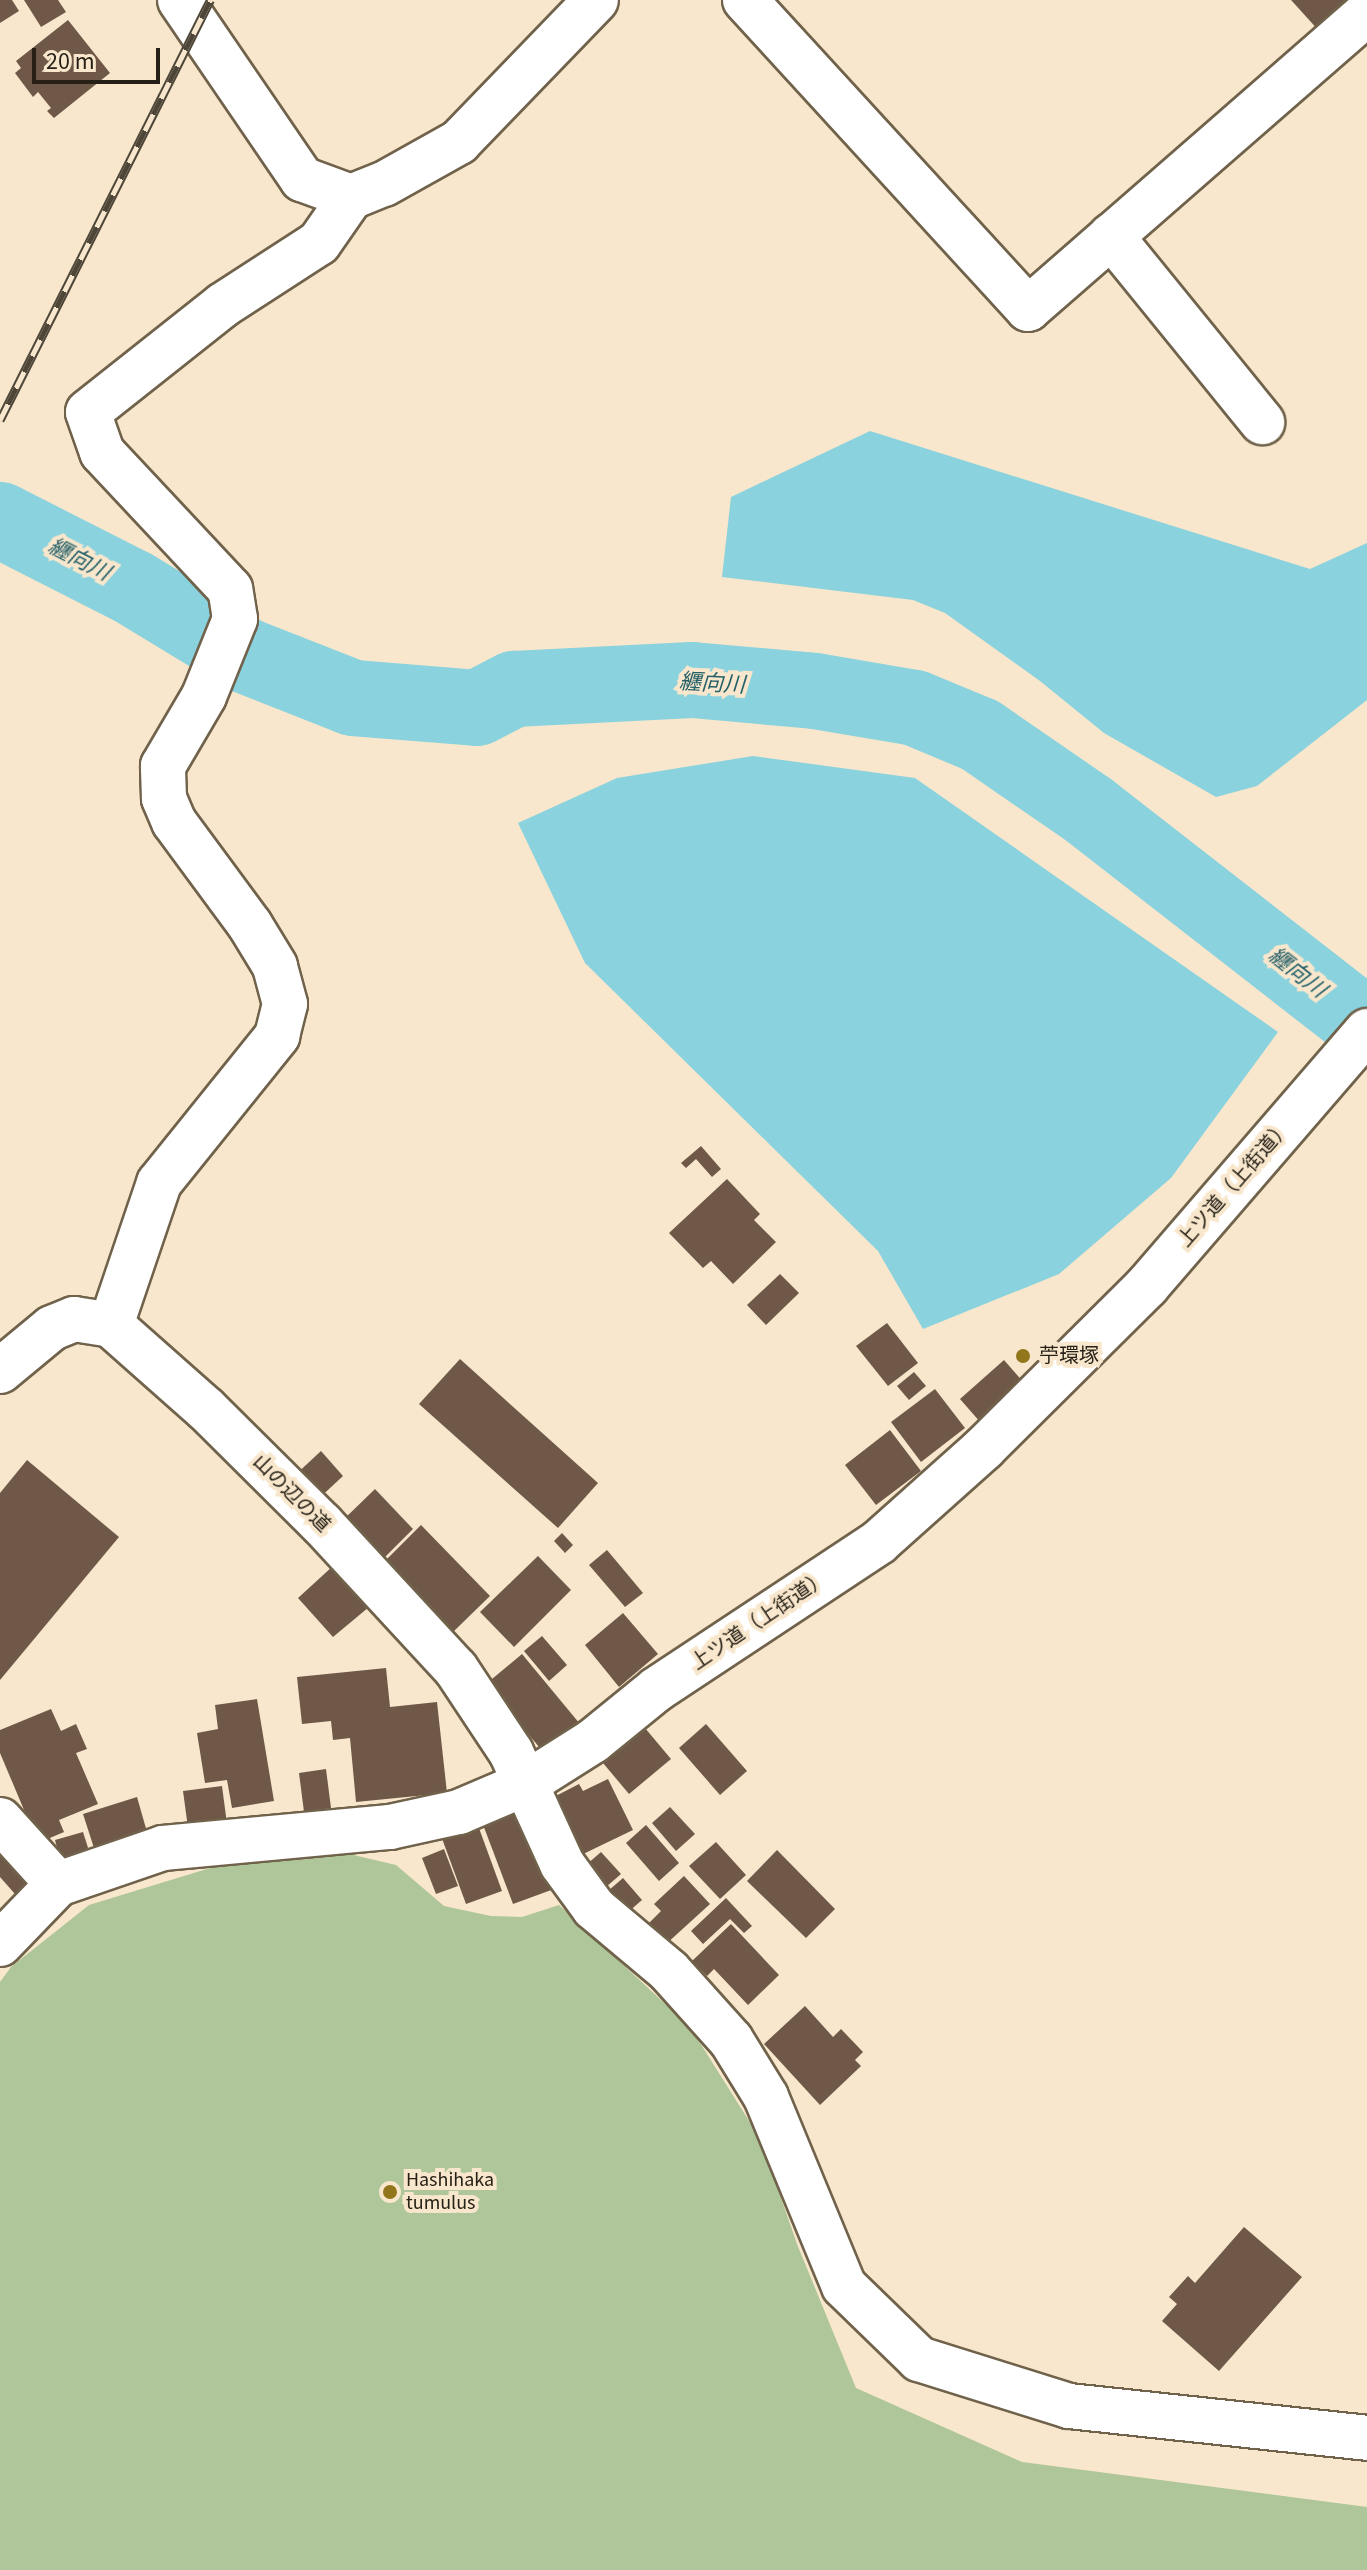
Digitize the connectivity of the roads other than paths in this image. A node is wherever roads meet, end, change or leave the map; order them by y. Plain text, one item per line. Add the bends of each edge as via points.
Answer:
1 (180, 0) edge
2 (596, 0) edge
3 (745, 0) edge
4 (1359, 35) edge
5 (351, 197) junction
6 (1111, 236) junction
7 (1262, 422) dead end
8 (1360, 1047) edge
9 (111, 1325) junction
10 (0, 1371) edge
11 (525, 1784) junction
12 (0, 1820) edge
13 (58, 1884) junction
14 (0, 1944) edge
15 (1367, 2438) edge

1 - 5 street via 302,179
2 - 5 street via 459,142
3 - 6 street via 1028,309
4 - 6 street
5 - 9 street via 319,243 223,305 88,412 102,452 230,589 235,619 204,696 163,766 164,798 174,822 275,966 285,1004 277,1036 159,1183
6 - 7 street
8 - 11 street, 上ツ道（上街道） via 1147,1286 984,1448 879,1542
9 - 10 street via 74,1319 52,1328
9 - 11 street, 山の辺の道 via 206,1409 322,1524 456,1669 511,1752
11 - 13 street, 上ツ道（上街道） via 459,1812 390,1827 163,1848
11 - 15 street, 山の辺の道 via 562,1864 594,1908 669,1971 731,2040 766,2097 844,2286 919,2359 1069,2406
12 - 13 street
13 - 14 street, 上ツ道（上街道）

